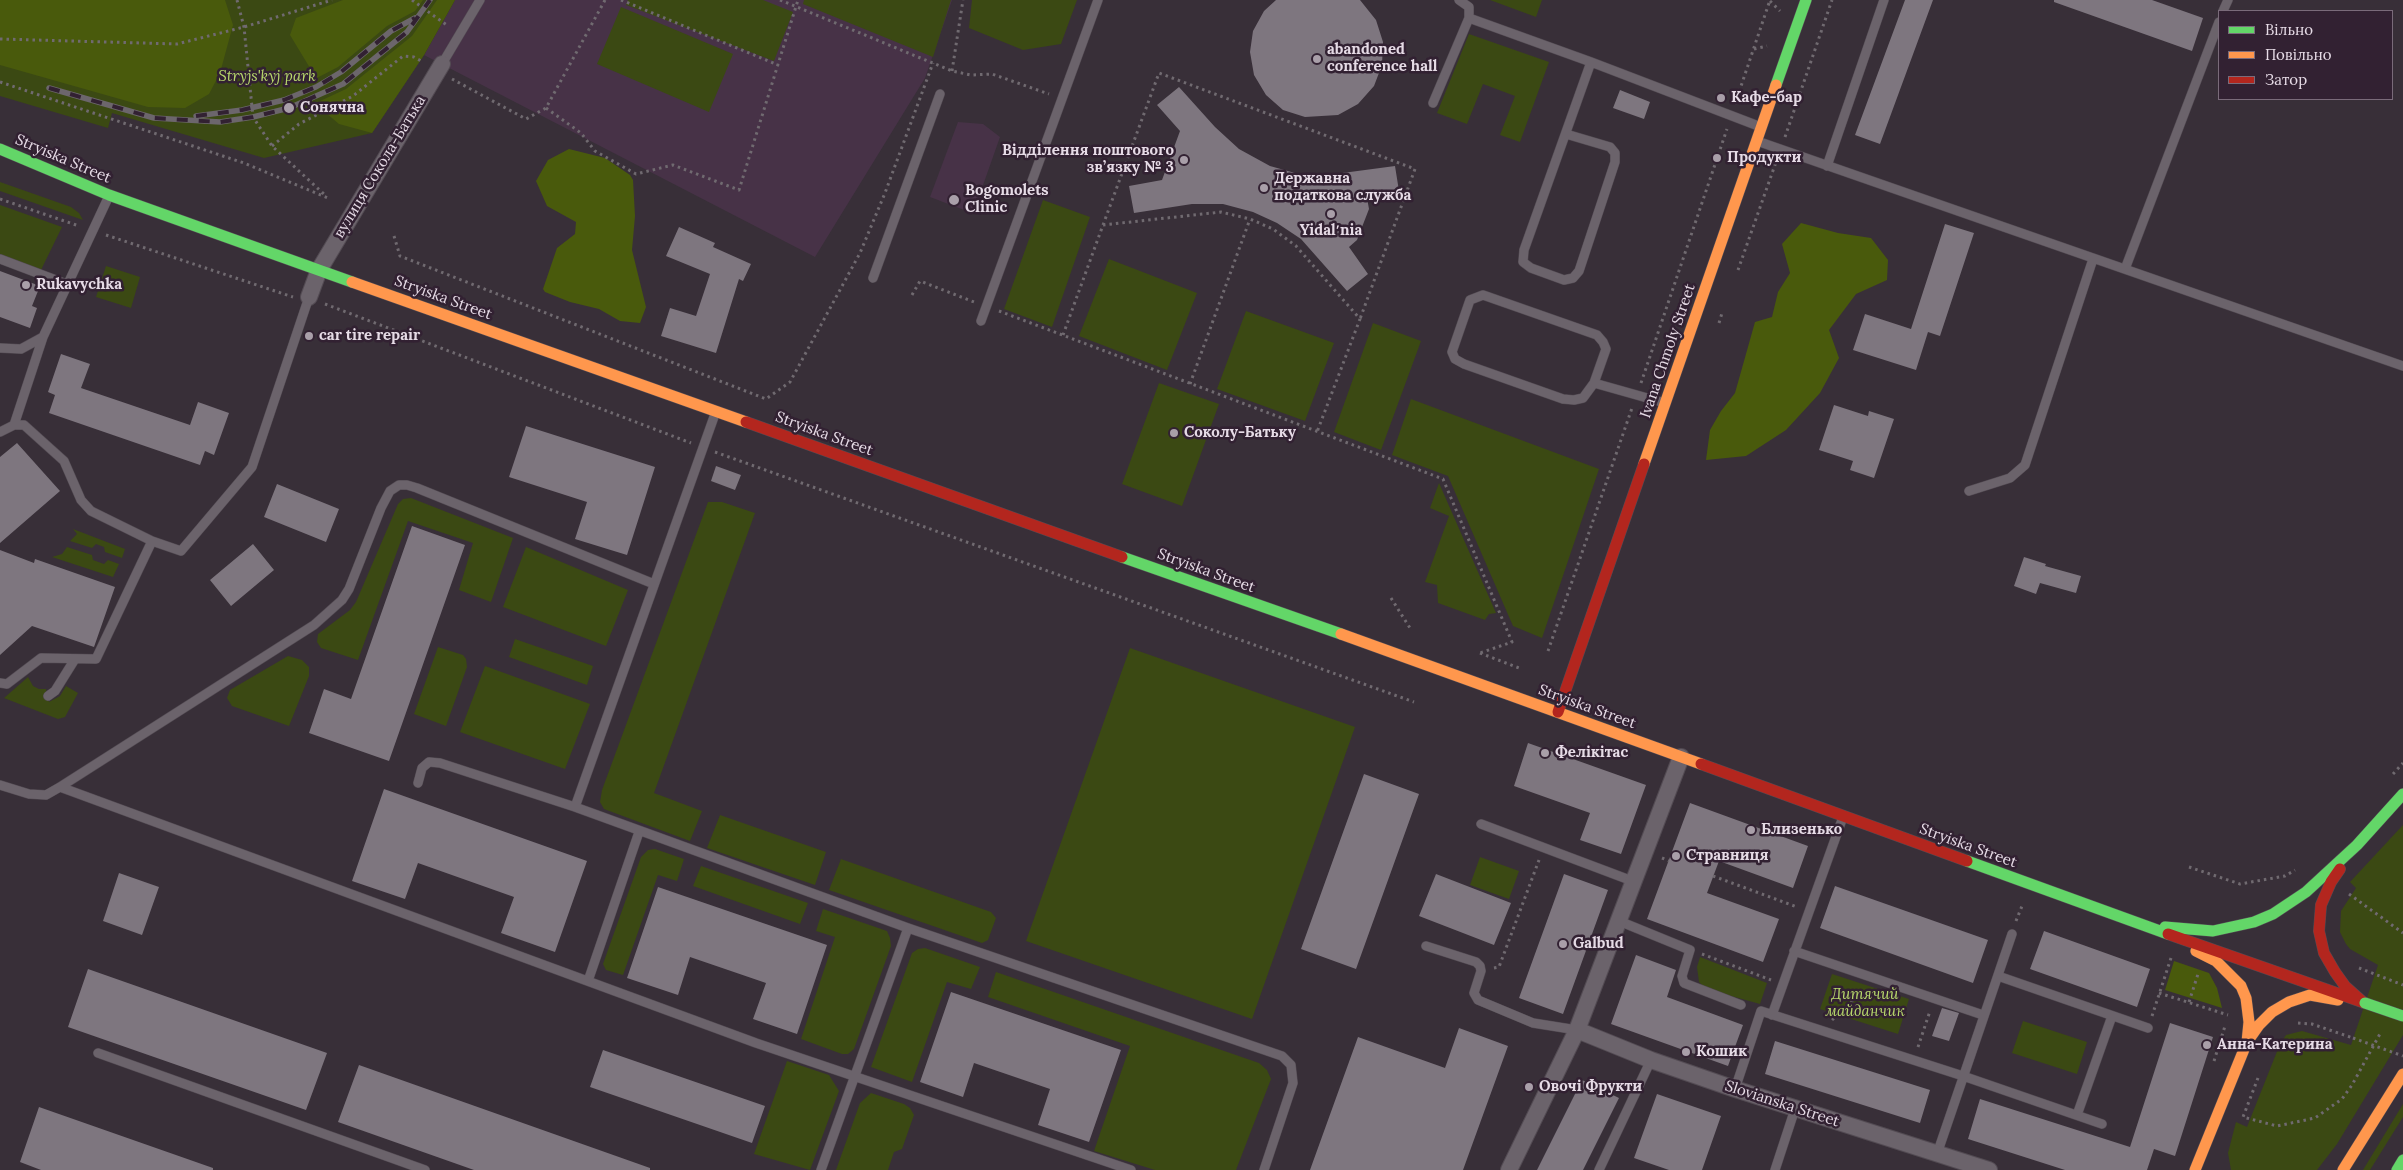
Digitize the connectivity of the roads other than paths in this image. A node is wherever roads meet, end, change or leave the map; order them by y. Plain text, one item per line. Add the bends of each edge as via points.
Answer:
1 (480, 0) edge
2 (1098, 0) edge
3 (1459, 0) edge
4 (1806, 0) edge
5 (1884, 0) edge
6 (1468, 18) junction
7 (2218, 25) edge
8 (1591, 62) junction
9 (442, 64) joint
10 (940, 94) dead end
11 (1434, 103) dead end
12 (1762, 127) junction
13 (1566, 134) junction
14 (1757, 141) junction
15 (0, 149) edge
16 (1827, 166) junction
17 (109, 195) junction
18 (0, 259) edge
19 (2093, 259) junction
20 (2125, 269) junction
21 (319, 270) junction
22 (873, 278) dead end
23 (69, 285) junction
24 (309, 298) joint
25 (981, 321) dead end
26 (43, 336) junction
27 (0, 348) edge
28 (2403, 366) edge
29 (1594, 383) junction
30 (1666, 403) junction
31 (716, 412) junction
32 (14, 425) junction
33 (0, 432) edge
34 (1969, 491) dead end
35 (152, 541) junction
36 (654, 584) junction
37 (75, 659) junction
38 (0, 683) edge
39 (48, 696) dead end
40 (1558, 712) junction
41 (1681, 757) junction
42 (418, 784) dead end
43 (0, 785) edge
44 (60, 787) junction
45 (2403, 794) edge
46 (575, 807) junction
47 (1843, 817) junction
48 (1480, 824) dead end
49 (639, 832) junction
50 (2356, 845) junction
51 (1635, 882) junction
52 (1619, 921) junction
53 (2140, 925) junction
54 (908, 928) junction
55 (2012, 934) dead end
56 (1426, 946) dead end
57 (1794, 951) junction
58 (1998, 976) junction
59 (588, 981) junction
60 (2365, 1003) junction
61 (1741, 1005) dead end
62 (1984, 1014) junction
63 (1772, 1015) junction
64 (2112, 1016) junction
65 (2403, 1016) edge
66 (2148, 1028) road end
67 (1577, 1030) junction
68 (2246, 1042) junction
69 (98, 1053) dead end
70 (1652, 1060) junction
71 (2403, 1074) edge
72 (1963, 1076) junction
73 (854, 1077) junction
74 (1735, 1089) junction
75 (1795, 1109) junction
76 (2220, 1109) junction
77 (2077, 1115) junction
78 (2102, 1124) dead end
79 (1937, 1154) junction
80 (2214, 1156) dead end
81 (2403, 1160) edge
82 (1103, 1166) edge
83 (425, 1170) edge
84 (821, 1170) edge
85 (1131, 1170) edge
86 (1264, 1170) edge
87 (1508, 1170) edge
88 (1599, 1170) edge
89 (1774, 1170) edge
90 (1989, 1170) edge
91 (2195, 1170) edge
92 (2343, 1170) edge
93 (2397, 1170) edge

1 - 9 lane
2 - 25 lane
3 - 6 lane via 1468,7
4 - 12 main road, Ivana Chmoly Street
5 - 16 lane
6 - 8 lane
6 - 11 lane
7 - 20 lane
8 - 12 lane
8 - 13 lane
9 - 21 street, вулиця Сокола-Батька
10 - 22 lane
12 - 14 main road, Ivana Chmoly Street
13 - 13 lane via 1524,250 1523,262 1564,280 1573,278 1579,271 1615,162 1610,147
14 - 16 lane
14 - 30 main road, Ivana Chmoly Street
15 - 17 main road, Stryiska Street
16 - 19 lane
17 - 21 main road, Stryiska Street
17 - 23 lane
18 - 23 lane
19 - 20 lane
19 - 34 lane via 2025,465 2010,478
20 - 28 lane
21 - 24 street, вулиця Сокола-Батька
21 - 31 main road, Stryiska Street
23 - 26 lane
24 - 35 lane via 252,467 180,551
26 - 27 lane via 21,349
26 - 32 lane
29 - 29 lane via 1583,398 1563,399 1456,359 1452,352 1470,300 1484,295 1597,335 1606,349
29 - 30 lane
30 - 40 main road, Ivana Chmoly Street
31 - 36 lane
31 - 40 main road, Stryiska Street
32 - 33 lane
32 - 35 lane via 24,425 64,461 81,500 91,512
35 - 37 lane via 96,659
36 - 44 lane via 418,488 398,485 390,491 381,508 342,600 314,625
36 - 46 lane
37 - 38 lane via 41,658 7,684
37 - 39 lane via 55,691
40 - 41 main road, Stryiska Street
41 - 47 main road, Stryiska Street
41 - 51 street
42 - 46 lane via 422,768 429,762 440,763
43 - 44 lane via 28,794 46,795
44 - 59 lane
45 - 50 main road
46 - 49 lane
47 - 53 main road, Stryiska Street
47 - 57 lane
48 - 51 lane
49 - 54 lane
49 - 59 lane
50 - 53 main road via 2306,892 2273,914 2254,922 2213,931
50 - 60 main road via 2331,882 2321,905 2319,931 2324,953 2335,972
51 - 52 street
52 - 61 lane via 1690,950 1682,976 1684,983
52 - 67 street
53 - 60 main road, Stryiska Street
53 - 68 main road via 2216,961 2238,982 2246,998 2249,1022
54 - 73 lane
54 - 86 lane via 1282,1056 1291,1065 1293,1083
55 - 58 lane
56 - 67 lane via 1476,962 1482,971 1474,993 1478,1000 1534,1023
57 - 62 lane
57 - 63 lane
58 - 62 lane
58 - 64 lane
59 - 73 lane
60 - 65 main road, Stryiska Street, bridge
60 - 68 main road via 2310,995 2272,1012
62 - 72 lane
63 - 72 lane
63 - 74 lane via 1761,1011
64 - 66 lane
64 - 77 lane
67 - 70 street, Slovianska Street
67 - 87 street
68 - 76 main road
69 - 83 lane
70 - 74 street, Slovianska Street
70 - 88 lane
71 - 92 main road
72 - 77 lane
72 - 79 lane
73 - 82 lane
73 - 84 lane
74 - 75 street, Slovianska Street
75 - 79 street, Slovianska Street
75 - 89 lane
76 - 80 main road
76 - 91 main road
77 - 78 lane
79 - 90 street, Slovianska Street
81 - 93 main road
82 - 85 lane

